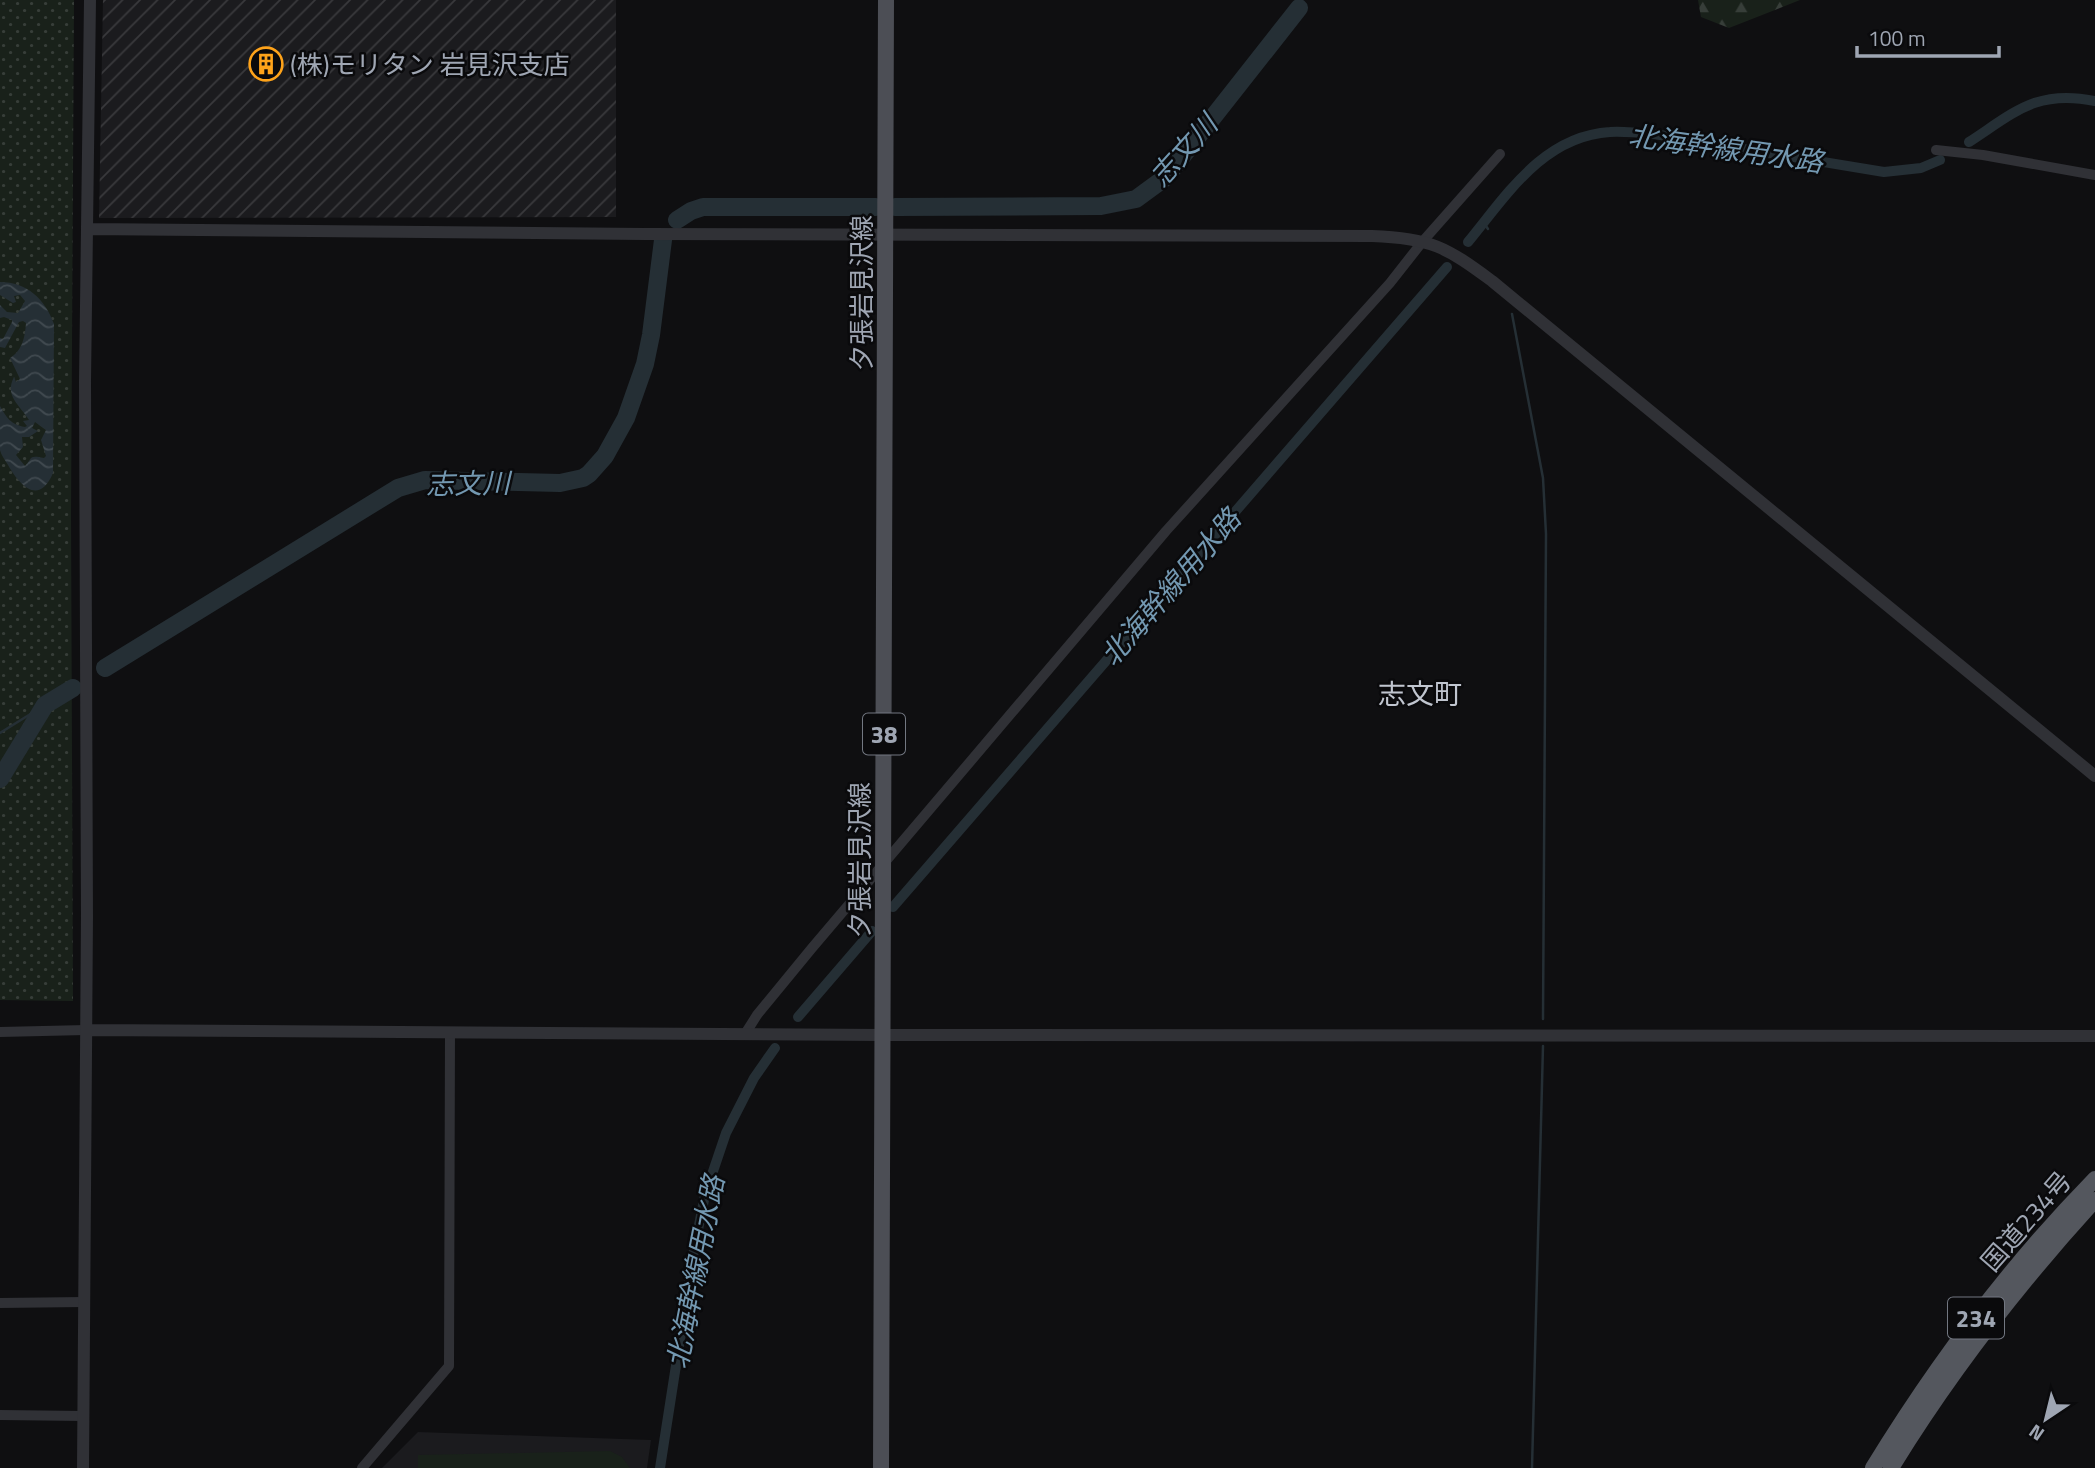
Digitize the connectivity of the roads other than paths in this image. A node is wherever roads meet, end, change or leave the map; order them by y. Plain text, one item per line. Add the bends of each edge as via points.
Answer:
1 (90, 0) edge
2 (886, 0) edge
3 (1936, 150) dead end
4 (1500, 154) dead end
5 (2095, 175) edge
6 (87, 229) junction
7 (886, 234) junction
8 (1423, 241) junction
9 (2095, 776) edge
10 (883, 866) junction
11 (86, 1030) junction
12 (0, 1032) edge
13 (450, 1032) junction
14 (745, 1034) junction
15 (883, 1035) junction
16 (2095, 1036) edge
17 (2095, 1179) edge
18 (2095, 1200) edge
19 (0, 1303) edge
20 (84, 1303) junction
21 (0, 1415) edge
22 (83, 1416) junction
23 (83, 1468) edge
24 (362, 1468) edge
25 (881, 1468) edge
26 (1873, 1468) edge
27 (1891, 1468) edge

1 - 6 street
2 - 7 main road, 夕張岩見沢線 / 38
3 - 5 street
4 - 8 street
6 - 7 street
6 - 11 street
7 - 8 street via 1372,236
7 - 10 main road, 夕張岩見沢線 / 38
8 - 9 street via 1454,254 1492,282
8 - 10 street via 1166,531
10 - 14 street
10 - 15 main road, 夕張岩見沢線 / 38
11 - 12 street
11 - 13 street
11 - 20 street
13 - 14 street
13 - 24 street via 449,1366
14 - 15 street
15 - 16 street
15 - 25 main road, 夕張岩見沢線 / 38
17 - 26 highway, 国道234号 / 234 via 1969,1327
18 - 27 highway, 国道234号 / 234 via 1996,1317
19 - 20 street
20 - 22 street
21 - 22 street
22 - 23 street

